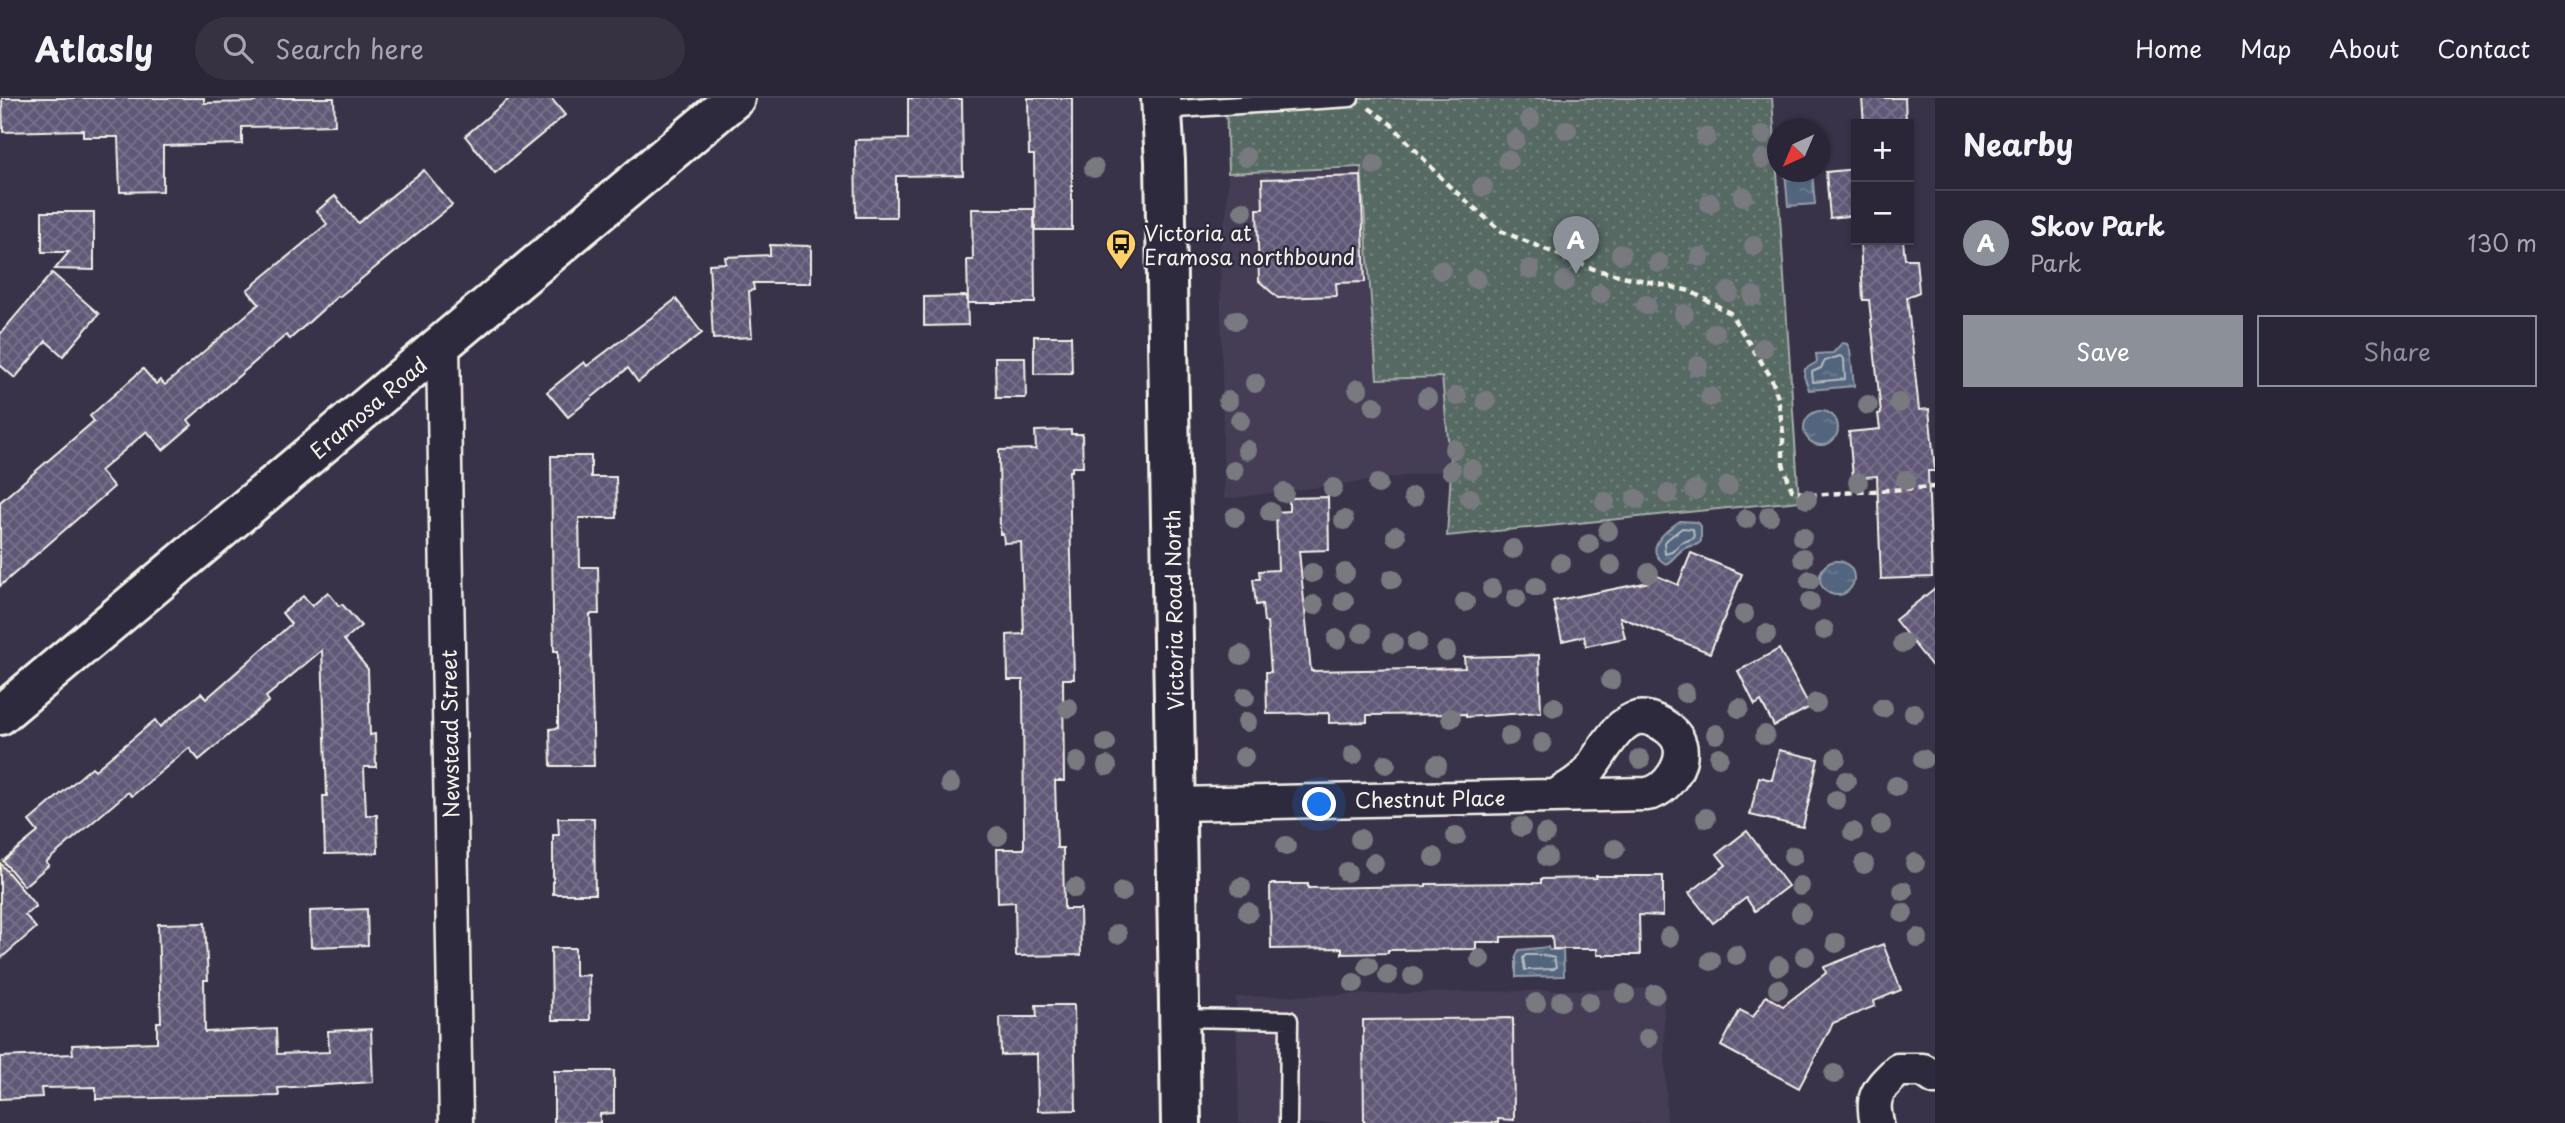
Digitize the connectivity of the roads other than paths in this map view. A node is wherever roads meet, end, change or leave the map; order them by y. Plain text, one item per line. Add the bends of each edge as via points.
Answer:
1 (735, 98) edge
2 (1350, 98) edge
3 (1161, 104) edge
4 (443, 345) junction
5 (0, 715) edge
6 (1557, 795) dead end
7 (1176, 804) junction
8 (1180, 1018) junction
9 (1935, 1078) edge
10 (456, 1123) edge
11 (1181, 1123) edge
12 (1288, 1123) edge
13 (1877, 1123) edge

1 - 4 main road, Eramosa Road
2 - 3 lane
3 - 7 main road, Victoria Road North
4 - 5 main road, Eramosa Road
4 - 10 street, Newstead Street
6 - 7 street, Chestnut Place
7 - 8 main road, Victoria Road North
8 - 11 main road, Victoria Road North
8 - 12 lane via 1289,1020
9 - 13 street via 1923,1070 1898,1070 1879,1089 1873,1107

